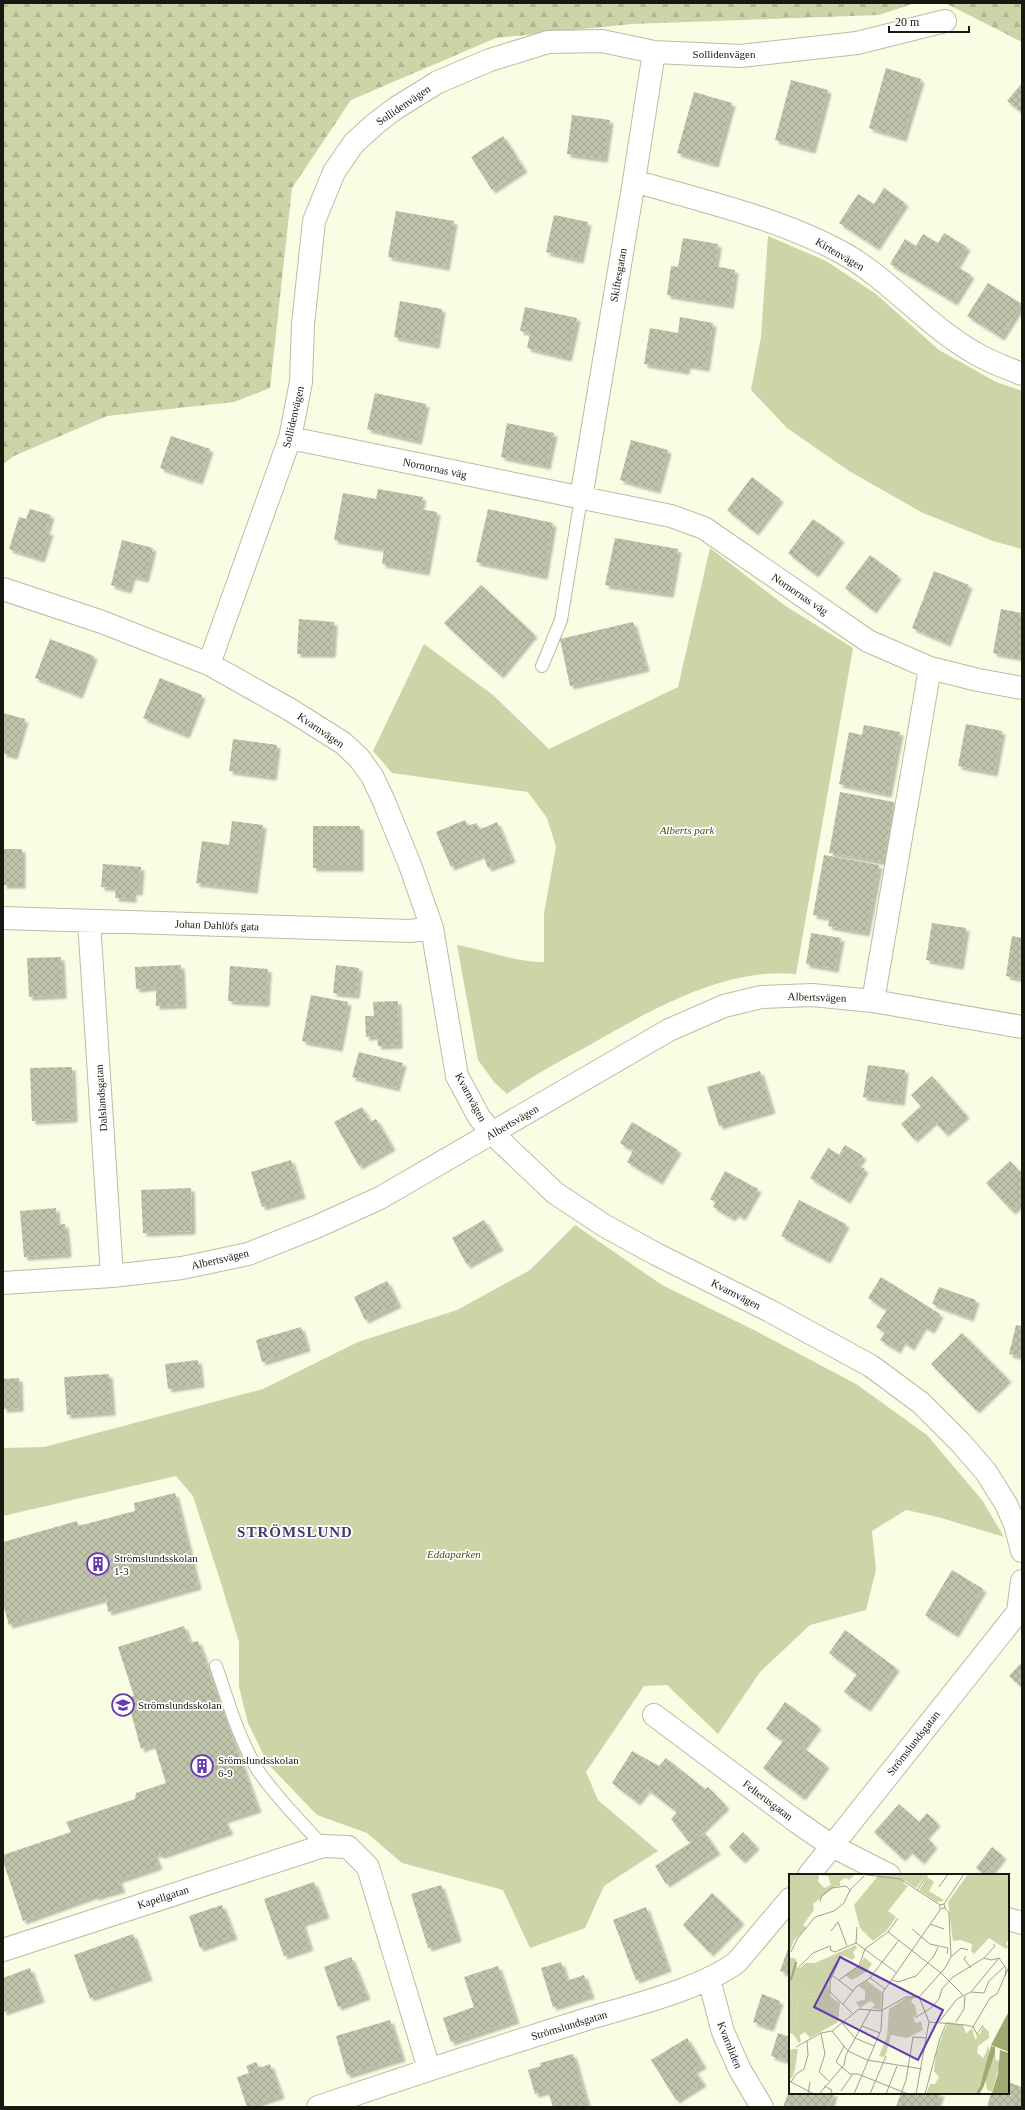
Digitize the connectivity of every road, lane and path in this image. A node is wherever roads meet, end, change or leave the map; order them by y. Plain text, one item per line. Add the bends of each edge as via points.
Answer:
1 (945, 21) dead end
2 (654, 52) junction
3 (634, 181) junction
4 (1022, 374) edge
5 (290, 438) junction
6 (581, 498) junction
7 (3, 589) edge
8 (209, 664) junction
9 (542, 666) dead end
10 (930, 668) junction
11 (1022, 688) edge
12 (3, 918) edge
13 (89, 921) junction
14 (432, 928) junction
15 (873, 1001) junction
16 (1022, 1027) edge
17 (493, 1134) junction
18 (112, 1276) junction
19 (3, 1283) edge
20 (1022, 1551) edge
21 (1022, 1580) edge
22 (1020, 1612) edge
23 (216, 1666) dead end
24 (654, 1715) dead end
25 (323, 1846) junction
26 (832, 1846) junction
27 (810, 1874) edge
28 (887, 1874) edge
29 (789, 1899) edge
30 (1009, 1919) edge
31 (1022, 1923) edge
32 (3, 1950) edge
33 (709, 1979) junction
34 (429, 2069) junction
35 (318, 2107) edge
36 (762, 2107) edge

1 - 2 street, Sollidenvägen via 856,43 741,56
2 - 3 street, Skiftesgatan
2 - 5 street, Sollidenvägen via 602,41 541,44 490,60 438,82 396,108 354,143 334,172 314,221 303,324 301,382
3 - 4 street, Kirtenvägen via 724,207 818,240 849,257 974,353
3 - 6 street, Skiftesgatan
5 - 6 street, Nornornas väg
5 - 8 street, Sollidenvägen
6 - 9 lane via 561,620
6 - 10 street, Nornornas väg via 671,516 704,528 868,640
7 - 8 street, Kvarnvägen via 102,622
8 - 14 street, Kvarnvägen via 289,709 343,743 359,758 372,776 383,799 410,864
10 - 11 street, Nornornas väg
10 - 15 street
12 - 13 street, Johan Dahlöfs gata
13 - 14 street, Johan Dahlöfs gata via 410,931
13 - 18 street, Dalslandsgatan
14 - 17 street, Kvarnvägen via 457,1076 479,1117
15 - 16 street, Albertsvägen
15 - 17 street, Albertsvägen via 812,995 761,997 724,1006 669,1030
17 - 18 street, Albertsvägen via 380,1198 248,1254 182,1268
17 - 20 street, Kvarnvägen via 555,1193 605,1226 871,1366 921,1403 986,1472 1006,1504 1015,1524
18 - 19 street, Albertsvägen
21 - 22 street
22 - 26 street, Strömslundsgatan
23 - 25 lane via 236,1726 258,1769
24 - 26 street, Felterusgatan
25 - 32 street, Kapellgatan
25 - 34 street, Kapellgatan via 348,1847 368,1867
26 - 27 street, Strömslundsgatan
26 - 28 street, Felterusgatan
29 - 33 street, Strömslundsgatan via 737,1962
30 - 31 street
33 - 34 street, Strömslundsgatan
33 - 36 street, Kvarnliden via 723,2032 740,2070
34 - 35 street, Strömslundsgatan

